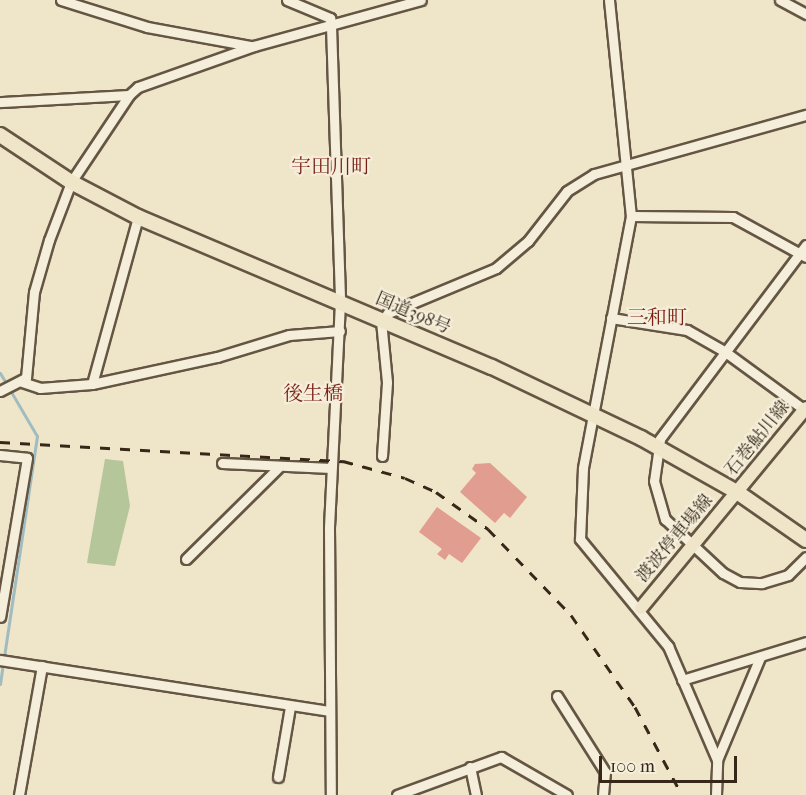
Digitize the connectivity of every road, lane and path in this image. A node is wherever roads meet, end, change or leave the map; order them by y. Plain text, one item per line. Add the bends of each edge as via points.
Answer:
1 (61, 0) edge
2 (287, 0) edge
3 (421, 0) edge
4 (609, 0) edge
5 (780, 0) edge
6 (806, 14) edge
7 (331, 26) junction
8 (254, 46) junction
9 (129, 95) junction
10 (0, 102) edge
11 (806, 115) edge
12 (0, 135) edge
13 (627, 164) junction
14 (71, 182) junction
15 (631, 216) junction
16 (138, 217) junction
17 (804, 252) edge
18 (340, 302) junction
19 (611, 318) junction
20 (381, 321) junction
21 (340, 331) junction
22 (724, 351) junction
23 (92, 384) junction
24 (11, 387) edge
25 (805, 410) edge
26 (594, 416) junction
27 (656, 447) junction
28 (0, 455) edge
29 (382, 456) dead end
30 (222, 464) dead end
31 (280, 466) junction
32 (332, 468) junction
33 (737, 492) junction
34 (806, 540) edge
35 (692, 547) junction
36 (806, 557) edge
37 (186, 559) dead end
38 (641, 608) junction
39 (0, 617) edge
40 (806, 642) edge
41 (760, 657) junction
42 (0, 660) edge
43 (42, 666) junction
44 (682, 680) junction
45 (557, 696) dead end
46 (290, 707) junction
47 (330, 711) junction
48 (717, 760) junction
49 (470, 767) junction
50 (278, 777) dead end
51 (19, 795) edge
52 (332, 795) edge
53 (397, 795) edge
54 (476, 795) edge
55 (567, 795) edge
56 (603, 795) edge
57 (716, 795) edge

1 - 8 street via 147,27
2 - 7 street via 330,18
3 - 7 street
4 - 13 street
5 - 6 street
7 - 8 street
7 - 18 street
8 - 9 street via 138,87
9 - 10 street
9 - 14 street
11 - 13 street
12 - 14 highway, 国道398号
13 - 15 street
13 - 20 street via 594,174 567,191 528,241 496,268 388,314
14 - 16 highway, 国道398号
14 - 24 street via 39,268 28,372
15 - 17 street via 733,217
15 - 19 street
16 - 18 highway, 国道398号
16 - 23 street
17 - 22 street
18 - 20 highway, 国道398号
18 - 21 street
19 - 22 street via 673,326
19 - 26 street
20 - 26 highway, 国道398号
20 - 29 street via 387,382
21 - 23 street via 289,335 217,357
21 - 32 street
22 - 25 street
22 - 27 street
23 - 24 street
25 - 33 main road, 石巻鮎川線
26 - 27 highway, 国道398号
26 - 38 street via 583,468 580,539
27 - 33 highway, 国道398号
27 - 35 street via 656,501 664,519
28 - 39 street via 27,458
30 - 31 street
31 - 32 street
31 - 37 street
32 - 47 street
33 - 34 highway, 国道398号
33 - 35 main road, 渡波停車場線
35 - 36 street via 723,573 752,584 788,575
35 - 38 main road, 渡波停車場線
38 - 44 street via 668,646
40 - 41 street
41 - 44 street
41 - 48 street
42 - 43 street
43 - 46 street
43 - 51 street
44 - 48 street
45 - 56 street via 605,772
46 - 47 street
46 - 50 street
47 - 52 street
48 - 57 street
49 - 53 street
49 - 54 street
49 - 55 street via 501,757

